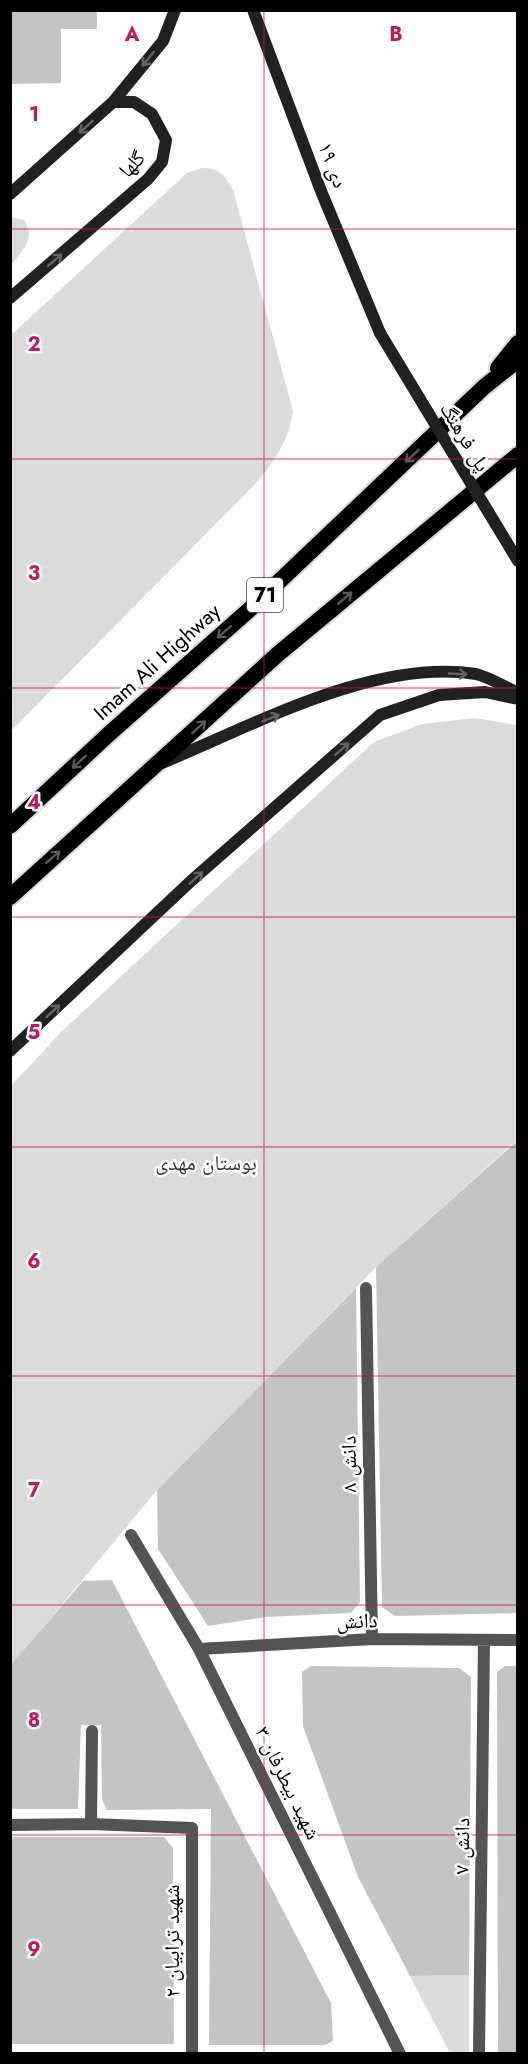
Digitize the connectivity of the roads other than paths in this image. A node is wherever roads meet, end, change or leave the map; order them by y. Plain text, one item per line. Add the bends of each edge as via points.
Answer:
1 (174, 10) edge
2 (253, 10) edge
3 (114, 102) junction
4 (10, 194) edge
5 (10, 298) edge
6 (380, 333) joint
7 (518, 342) edge
8 (518, 360) edge
9 (484, 387) junction
10 (515, 457) edge
11 (518, 561) edge
12 (518, 693) edge
13 (518, 699) edge
14 (158, 765) junction
15 (10, 826) edge
16 (10, 897) edge
17 (10, 1051) edge
18 (366, 1288) dead end
19 (131, 1535) dead end
20 (372, 1639) junction
21 (484, 1640) junction
22 (518, 1640) edge
23 (199, 1649) junction
24 (92, 1731) dead end
25 (91, 1824) junction
26 (10, 1825) edge
27 (192, 2054) edge
28 (400, 2054) edge
29 (478, 2054) edge

1 -> 3 main road via 163,41
2 - 6 main road, ۱۹ دی
3 -> 4 main road
5 -> 3 main road, گلها via 148,179 162,162 166,140 152,114 134,102
6 - 11 main road, پل فرهنگ, bridge
7 - 9 highway
8 - 9 highway, Imam Ali Highway / 71
9 -> 15 highway, Imam Ali Highway / 71 via 249,610
14 -> 10 highway, 71 via 278,654
14 -> 12 main road via 363,681 422,672 478,675
17 -> 13 main road via 191,881 380,715 439,695 485,692
16 -> 14 highway, 71
18 - 20 street, دانش ۸
19 - 23 street, شهید بیطرفان ۳
20 - 21 street, دانش
20 - 23 street, دانش
21 - 22 street, دانش
21 - 29 street, دانش ۷
23 - 28 street, شهید بیطرفان ۳
24 - 25 street
25 - 26 street
25 - 27 street, شهید ترابیان ۲ via 192,1828

